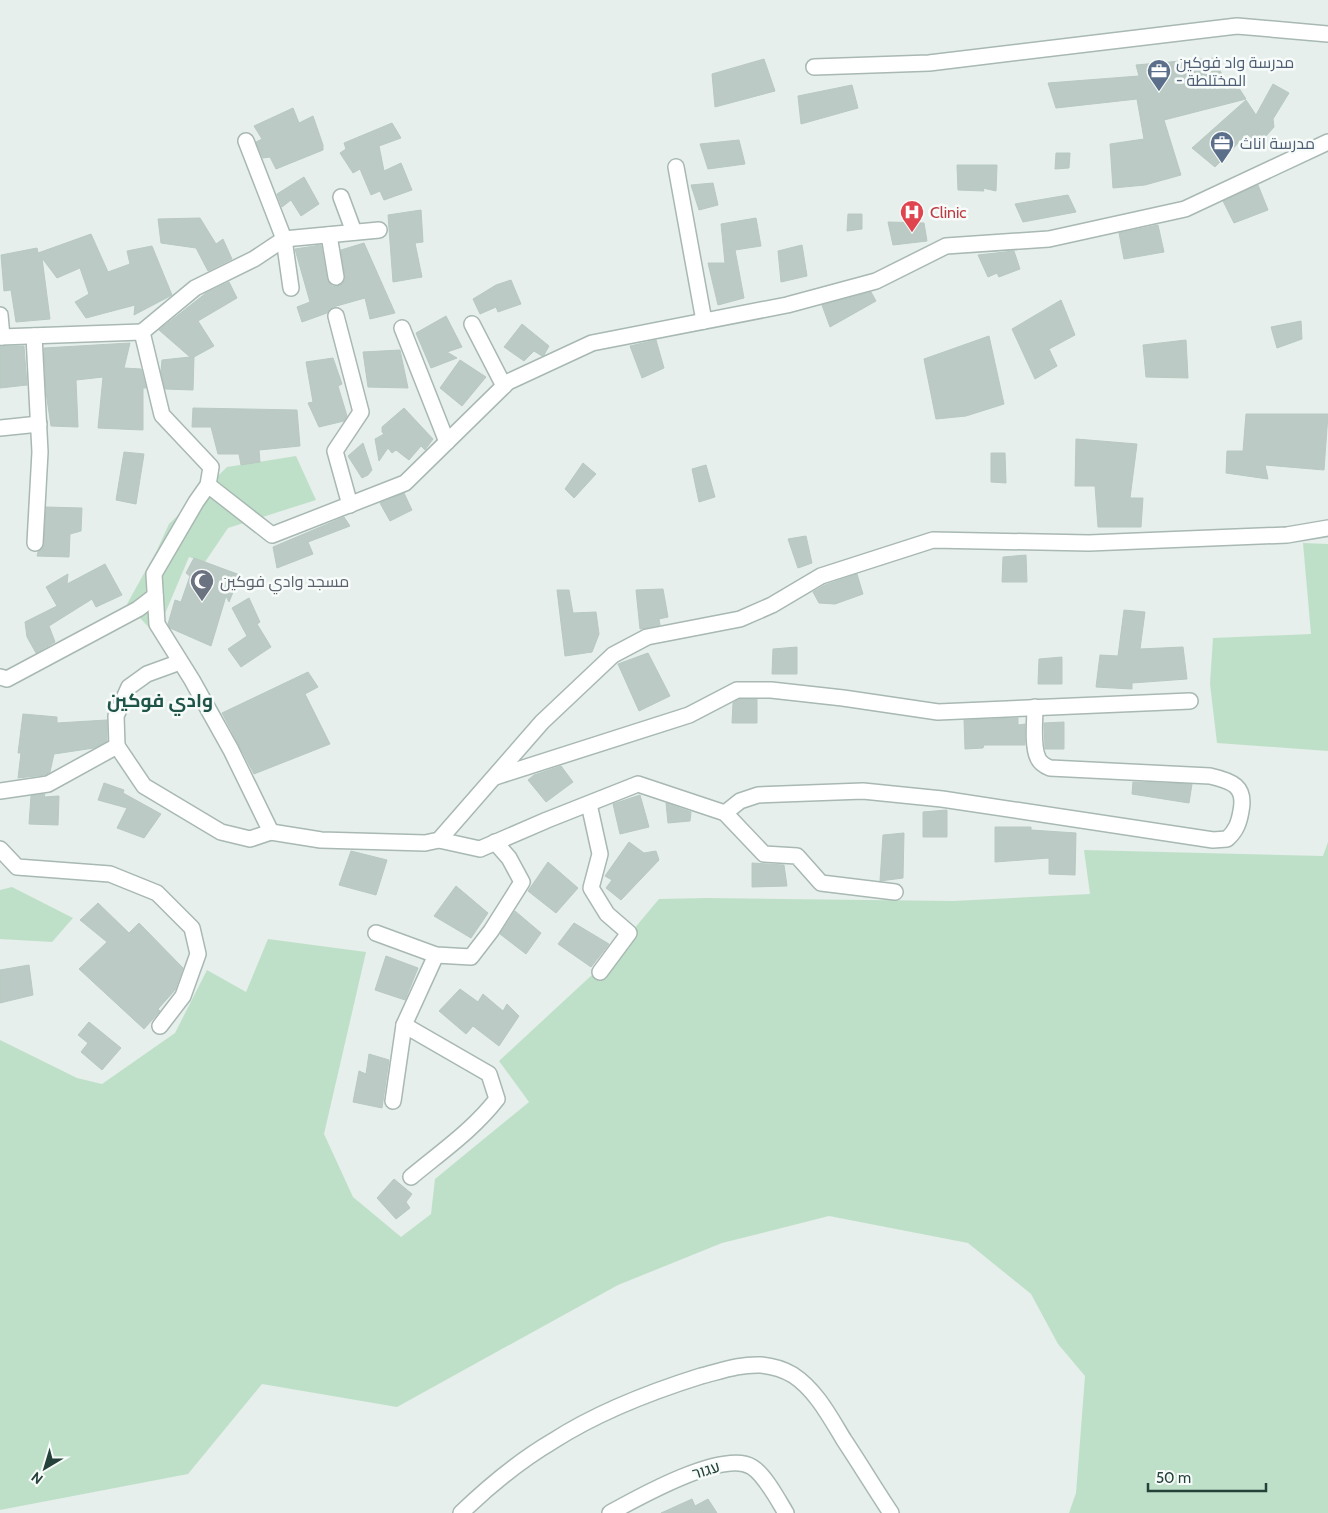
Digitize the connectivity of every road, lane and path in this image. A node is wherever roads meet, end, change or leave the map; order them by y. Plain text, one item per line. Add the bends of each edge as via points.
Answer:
1 (1328, 34) edge
2 (814, 67) dead end
3 (246, 141) dead end
4 (1328, 142) edge
5 (676, 167) dead end
6 (341, 197) dead end
7 (379, 230) dead end
8 (354, 232) junction
9 (329, 235) junction
10 (284, 239) junction
11 (336, 277) dead end
12 (291, 288) dead end
13 (0, 315) edge
14 (336, 316) dead end
15 (704, 321) junction
16 (472, 324) dead end
17 (402, 328) dead end
18 (142, 332) junction
19 (34, 336) junction
20 (1, 337) edge
21 (504, 386) junction
22 (39, 424) junction
23 (0, 428) edge
24 (447, 442) junction
25 (208, 485) junction
26 (350, 505) junction
27 (1328, 528) edge
28 (35, 543) dead end
29 (155, 596) junction
30 (180, 662) junction
31 (0, 677) edge
32 (1190, 701) dead end
33 (1035, 707) junction
34 (117, 746) junction
35 (495, 778) junction
36 (0, 791) edge
37 (589, 804) junction
38 (725, 813) junction
39 (271, 832) junction
40 (439, 840) junction
41 (495, 842) junction
42 (0, 849) edge
43 (895, 892) dead end
44 (376, 933) dead end
45 (436, 955) junction
46 (600, 972) dead end
47 (404, 1025) junction
48 (160, 1026) dead end
49 (393, 1101) dead end
50 (411, 1176) dead end
51 (461, 1513) edge
52 (610, 1513) edge
53 (786, 1513) edge
54 (891, 1513) edge

1 - 2 street via 1236,26 930,63
3 - 10 street
4 - 15 street via 1185,209 1049,239 946,246 876,281
5 - 15 street
6 - 8 street
7 - 8 street
8 - 9 street
9 - 10 street
9 - 11 street
10 - 12 street
10 - 18 street via 254,260 195,288
13 - 20 street
14 - 26 street via 361,412 335,451
15 - 21 street via 592,342
16 - 21 street
17 - 24 street
18 - 19 street
18 - 25 street via 162,415 211,467
19 - 20 street
19 - 22 street
21 - 24 street
22 - 23 street
22 - 28 street
24 - 26 street via 405,483
25 - 26 street via 272,535
25 - 29 street via 154,574
27 - 35 street via 1287,534 1089,543 933,540 821,576 740,619 647,637 613,655 542,722
29 - 30 street via 157,624
29 - 31 street via 138,609 7,679
30 - 34 street via 148,674 129,687 116,716
30 - 39 street via 231,750
32 - 33 street
33 - 35 street via 938,712 771,690 737,690 689,715
33 - 38 street via 1036,749 1042,764 1050,768 1210,776 1226,780 1236,786 1243,800 1233,834 1227,839 1213,840 942,799 863,791 758,795 740,801
34 - 36 street via 48,784
34 - 39 street via 144,786 220,832 250,839
35 - 40 street
37 - 38 street via 638,784
37 - 41 street
37 - 46 street via 600,854 591,888 607,914 629,933
38 - 43 street via 764,854 797,856 821,883
39 - 40 street via 321,840 425,843
40 - 41 street via 480,849
41 - 45 street via 509,858 522,882 471,957
42 - 48 street via 17,867 110,874 157,893 192,928 198,954 183,996
44 - 45 street
45 - 47 street
47 - 49 street
47 - 50 street via 490,1074 497,1099 485,1115
51 - 54 street via 515,1466 581,1424 685,1382 729,1368 760,1365 783,1370 807,1388 826,1411
52 - 53 street, עגור via 669,1482 737,1462 755,1469

